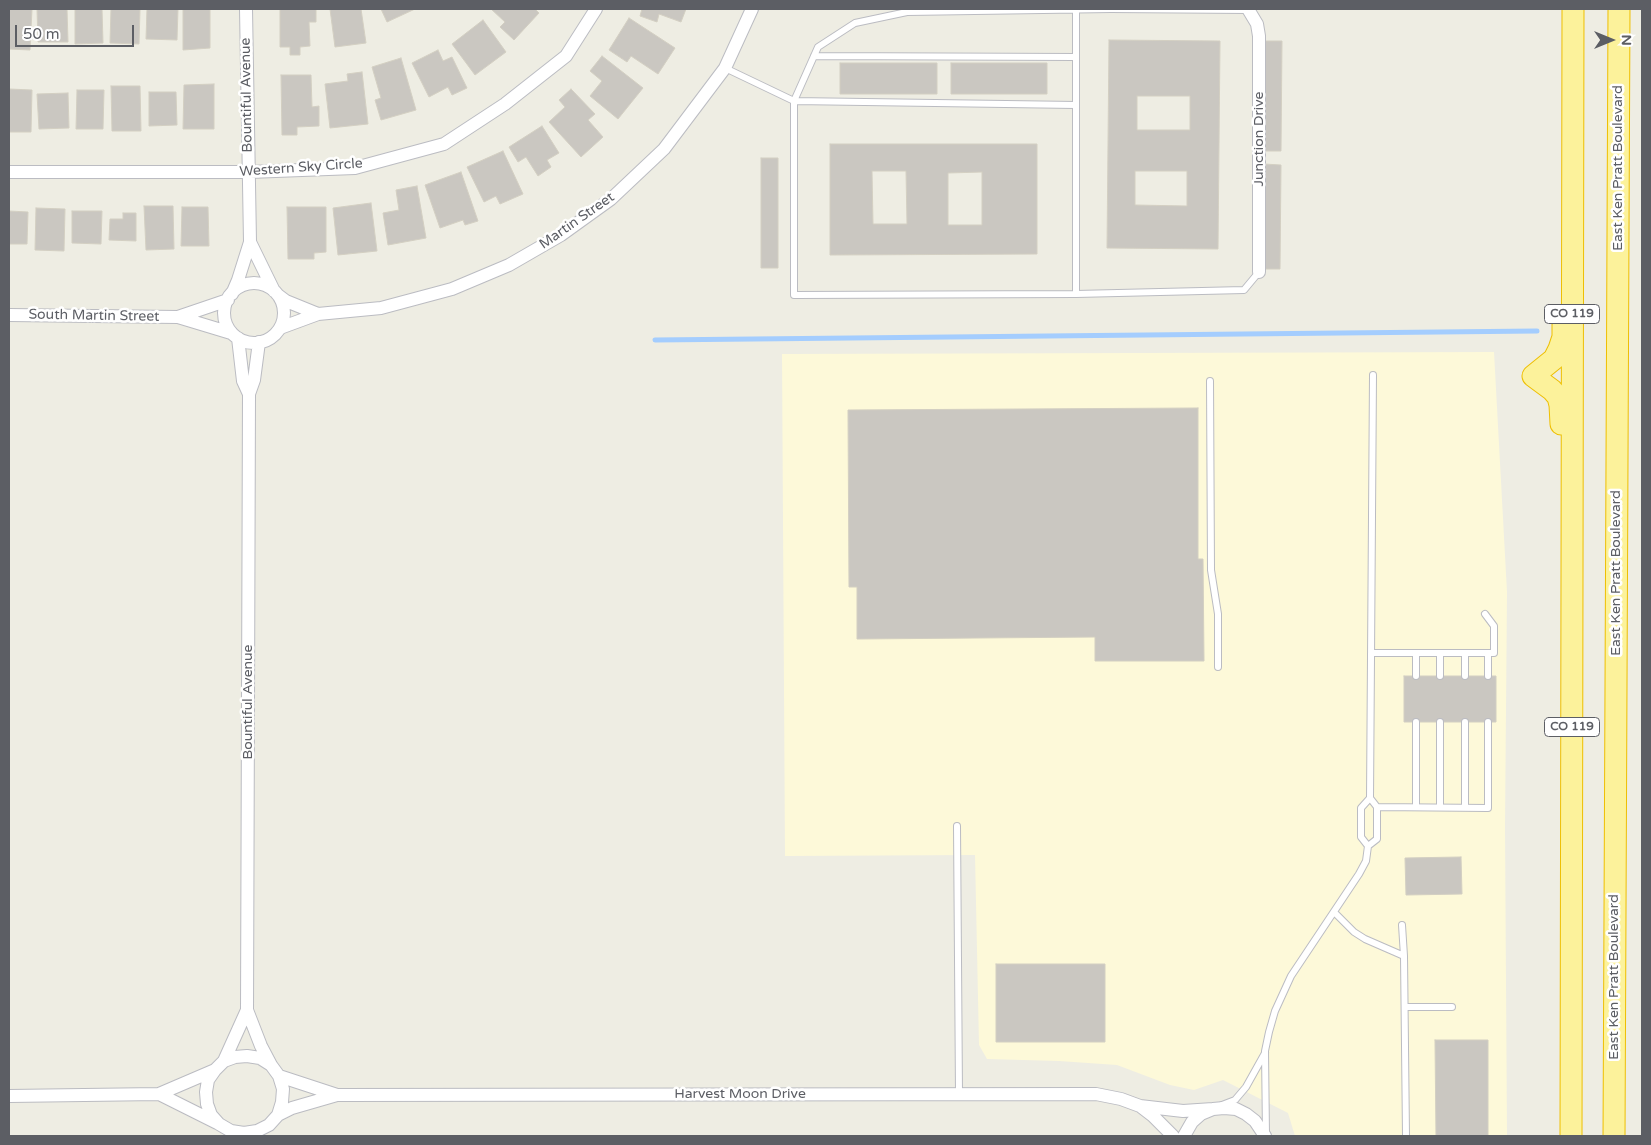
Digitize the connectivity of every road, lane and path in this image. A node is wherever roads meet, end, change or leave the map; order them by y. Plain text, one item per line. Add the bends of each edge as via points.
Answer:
1 (246, 9) edge
2 (596, 9) edge
3 (752, 9) edge
4 (1111, 9) edge
5 (1248, 9) edge
6 (1573, 9) edge
7 (1619, 9) edge
8 (1076, 10) edge
9 (814, 56) junction
10 (1076, 57) junction
11 (725, 68) junction
12 (794, 101) junction
13 (1076, 105) junction
14 (1572, 125) junction
15 (9, 172) edge
16 (249, 172) junction
17 (250, 242) junction
18 (1259, 272) joint
19 (277, 294) junction
20 (1076, 294) junction
21 (230, 297) junction
22 (318, 314) junction
23 (9, 315) edge
24 (178, 317) junction
25 (280, 328) junction
26 (234, 336) junction
27 (259, 342) junction
28 (1373, 375) dead end
29 (1210, 381) dead end
30 (249, 394) junction
31 (1572, 504) junction
32 (1485, 614) dead end
33 (1371, 653) junction
34 (1416, 653) junction
35 (1440, 653) junction
36 (1465, 653) junction
37 (1491, 653) junction
38 (1218, 667) dead end
39 (1416, 676) dead end
40 (1440, 676) dead end
41 (1465, 676) dead end
42 (1488, 676) dead end
43 (1416, 722) dead end
44 (1440, 722) dead end
45 (1465, 722) dead end
46 (1488, 722) dead end
47 (1370, 798) junction
48 (1377, 807) junction
49 (1416, 807) junction
50 (1440, 807) junction
51 (1465, 807) junction
52 (957, 826) dead end
53 (1368, 846) junction
54 (1334, 912) junction
55 (1402, 925) dead end
56 (1404, 956) junction
57 (1452, 1006) dead end
58 (1405, 1007) junction
59 (247, 1010) junction
60 (1265, 1052) junction
61 (219, 1065) junction
62 (271, 1065) junction
63 (279, 1076) junction
64 (160, 1094) junction
65 (337, 1094) junction
66 (959, 1094) junction
67 (9, 1096) edge
68 (1140, 1106) junction
69 (1213, 1109) junction
70 (278, 1115) junction
71 (219, 1124) junction
72 (1172, 1136) edge
73 (1184, 1136) edge
74 (1265, 1136) edge
75 (1406, 1136) edge
76 (1571, 1136) edge
77 (1614, 1136) edge

1 - 16 street, Bountiful Avenue
2 - 16 street, Western Sky Circle via 566,56 505,104 444,144 355,168
3 - 11 street, Martin Street
4 - 5 lane
4 - 8 lane
5 - 18 street, Junction Drive via 1257,24 1259,36
6 - 14 highway, CO 119
7 - 77 highway, East Ken Pratt Boulevard / CO 119
8 - 9 lane via 907,12 855,22 818,46
8 - 10 lane
9 - 10 lane
9 - 12 lane
10 - 13 lane
11 - 12 lane
11 - 22 street, Martin Street via 664,149 611,198 561,236 508,265 452,288 381,308
12 - 13 lane
12 - 20 lane via 794,295
13 - 20 lane
14 - 31 highway, CO 119
14 - 31 highway via 1564,135 1562,337 1554,359 1533,376 1558,397 1561,482
15 - 16 street, Western Sky Circle
16 - 17 street, Bountiful Avenue
17 - 19 street, Bountiful Avenue
17 - 21 street, Bountiful Avenue
18 - 20 lane via 1244,290
19 - 21 street via 265,285 253,283 241,286
19 - 22 street, Martin Street
19 - 25 street via 283,306
21 - 24 street, South Martin Street
21 - 26 street via 224,310 225,322
22 - 25 street, Martin Street
23 - 24 street, South Martin Street
24 - 26 street, South Martin Street
25 - 27 street via 266,341
26 - 27 street via 247,342
26 - 30 street via 243,381
27 - 30 street
28 - 33 lane
29 - 38 lane via 1211,570 1218,614
30 - 59 street, Bountiful Avenue
31 - 76 highway, CO 119
32 - 37 lane via 1494,626
33 - 34 lane
33 - 47 lane
34 - 35 lane
34 - 39 lane
35 - 36 lane
35 - 40 lane
36 - 37 lane
36 - 41 lane
37 - 42 lane
43 - 49 lane
44 - 50 lane
45 - 51 lane
46 - 51 lane via 1488,808
47 - 48 lane
47 - 53 lane via 1361,808 1361,838
48 - 49 lane
48 - 53 lane via 1377,840
49 - 50 lane
50 - 51 lane
52 - 66 lane
53 - 54 lane via 1366,861
54 - 56 lane via 1365,939
54 - 60 lane via 1283,991
55 - 56 lane
56 - 58 lane
57 - 58 lane
58 - 75 lane
59 - 61 street
59 - 62 street
60 - 69 lane via 1235,1100
60 - 74 lane
61 - 62 street via 235,1057 247,1056 260,1058
61 - 64 street
61 - 71 street via 207,1086 207,1104
62 - 63 street
63 - 65 street
63 - 70 street via 283,1089
64 - 67 street
64 - 71 street
65 - 66 street, Harvest Moon Drive
65 - 70 street
66 - 68 street, Harvest Moon Drive via 1096,1094
68 - 69 street, Harvest Moon Drive via 1183,1111
68 - 72 street, Harvest Moon Drive
69 - 73 street via 1192,1122
69 - 74 street, Harvest Moon Drive via 1230,1108 1246,1114
70 - 71 street via 269,1125 244,1133 231,1131

